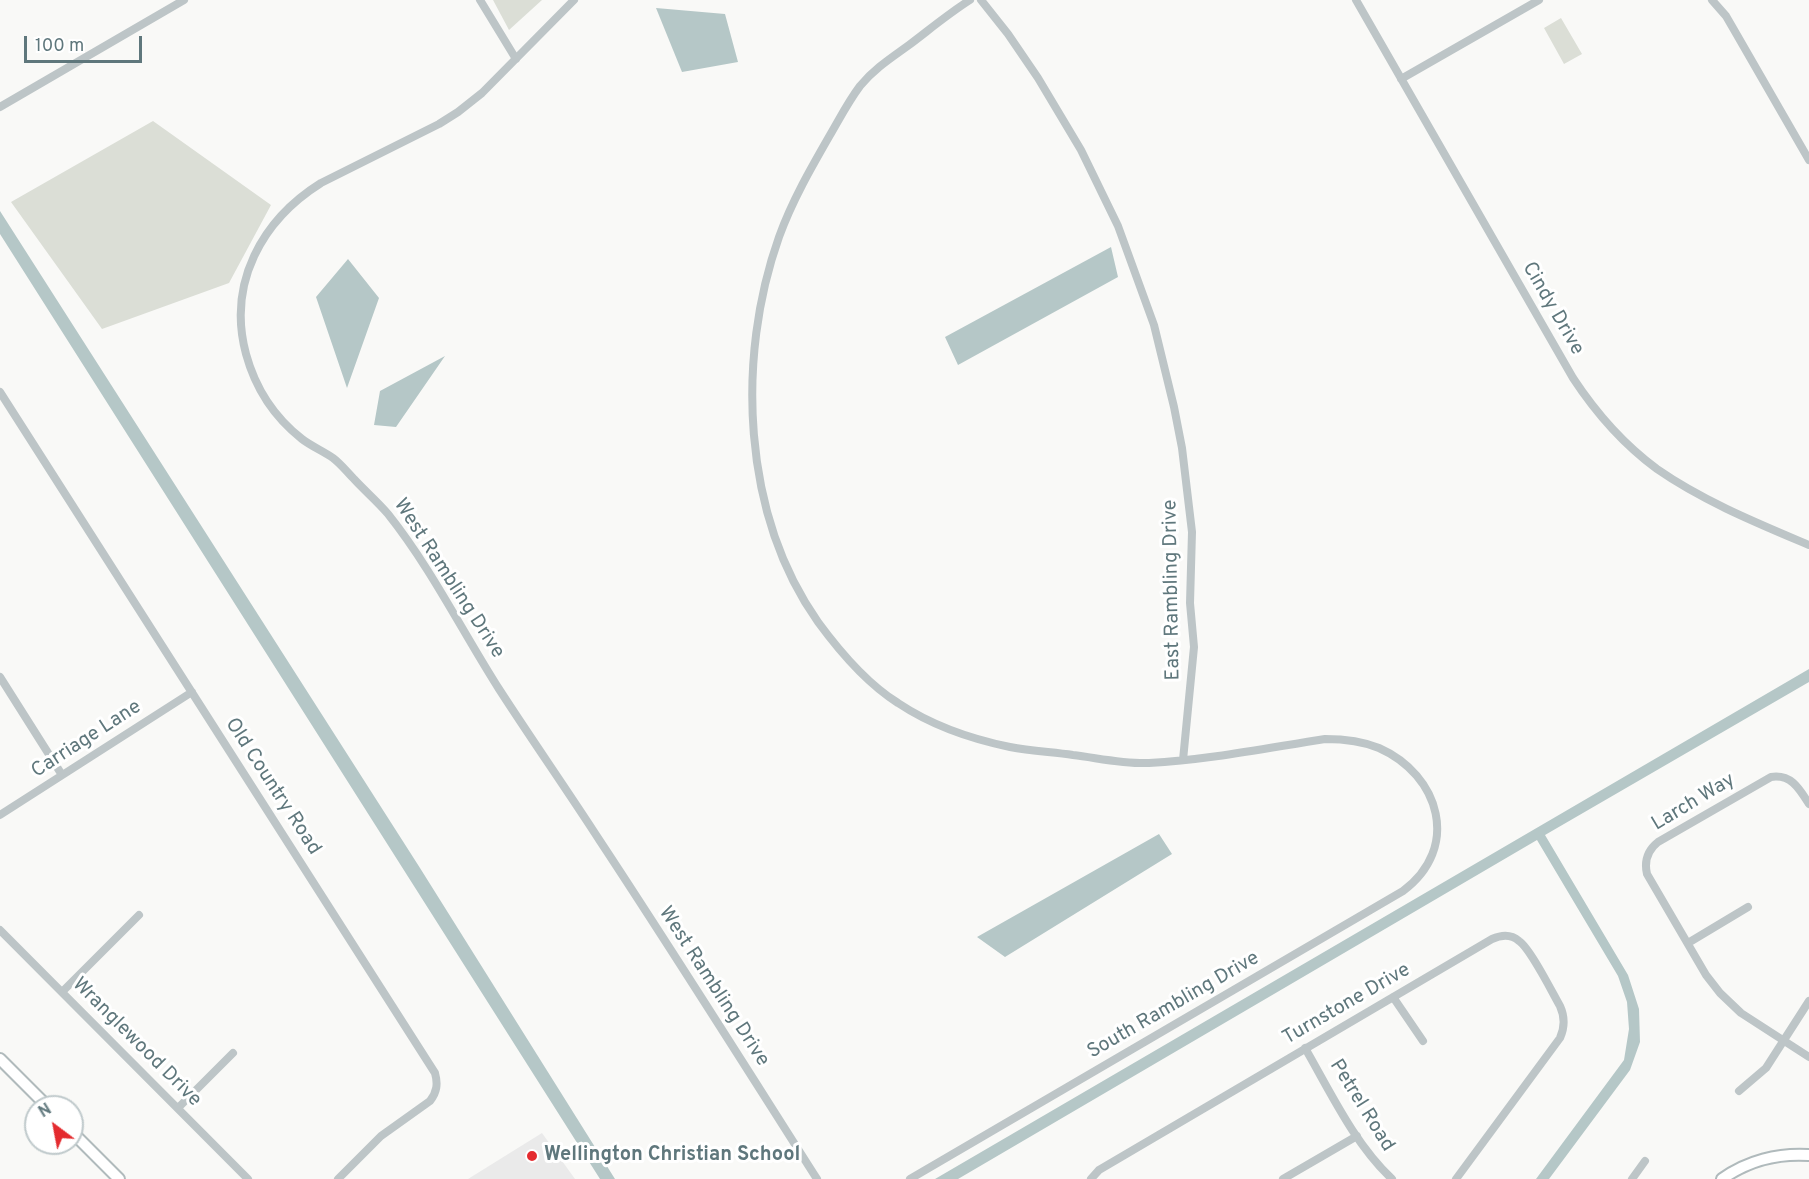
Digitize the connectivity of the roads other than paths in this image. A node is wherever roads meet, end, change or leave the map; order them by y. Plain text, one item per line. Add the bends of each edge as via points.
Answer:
1 (184, 0) edge
2 (480, 0) edge
3 (573, 0) edge
4 (970, 0) edge
5 (981, 0) edge
6 (1356, 0) edge
7 (1539, 0) edge
8 (1712, 0) edge
9 (516, 59) junction
10 (1401, 79) junction
11 (0, 107) edge
12 (1809, 160) edge
13 (0, 392) edge
14 (1809, 545) edge
15 (0, 677) edge
16 (192, 692) junction
17 (1183, 760) junction
18 (62, 775) junction
19 (1809, 804) edge
20 (0, 815) edge
21 (1748, 907) dead end
22 (139, 915) dead end
23 (0, 930) edge
24 (1688, 943) junction
25 (62, 992) junction
26 (1393, 997) junction
27 (1809, 1001) edge
28 (1423, 1041) dead end
29 (1783, 1041) junction
30 (1305, 1048) junction
31 (233, 1053) dead end
32 (1809, 1057) edge
33 (0, 1059) edge
34 (1739, 1091) dead end
35 (36, 1095) edge
36 (177, 1108) junction
37 (1357, 1136) junction
38 (84, 1144) edge
39 (1809, 1155) edge
40 (1645, 1161) dead end
41 (119, 1179) edge
42 (248, 1179) edge
43 (338, 1179) edge
44 (817, 1179) edge
45 (910, 1179) edge
46 (1091, 1179) edge
47 (1283, 1179) edge
48 (1392, 1179) edge
49 (1456, 1179) edge
50 (1632, 1179) edge
51 (1722, 1179) edge

1 - 11 street
2 - 9 street
3 - 9 street
4 - 17 street via 884,62 862,84 802,183 779,237 763,293 752,384 755,443 773,530 800,593 828,635 861,673 897,703 930,721 1012,748 1122,762
5 - 17 street, East Rambling Drive via 1038,78 1081,150 1122,236 1154,325 1178,427 1192,532 1190,603 1194,647
6 - 10 street, Cindy Drive
7 - 10 street
8 - 12 street via 1726,16
9 - 44 street, West Rambling Drive via 458,112 321,183 272,225 253,258 245,282 241,313 245,351 255,380 273,411 300,438 334,459 390,517
10 - 14 street, Cindy Drive via 1573,378 1602,418 1637,453 1677,482
13 - 16 street, Old Country Road
15 - 18 street
16 - 18 street, Carriage Lane
16 - 43 street, Old Country Road via 435,1073 437,1085 430,1101 381,1136
17 - 45 street, South Rambling Drive via 1325,739 1367,744 1404,764 1433,801 1437,818 1431,861 1403,891
18 - 20 street, Carriage Lane
19 - 24 street, Larch Way via 1796,784 1783,777 1771,777 1653,846 1646,862 1647,873
21 - 24 street
22 - 25 street
23 - 25 street, Wranglewood Drive
24 - 29 street, Larch Way via 1712,984 1732,1006
25 - 36 street, Wranglewood Drive
26 - 28 street
26 - 30 street, Turnstone Drive
26 - 49 street, Turnstone Drive via 1492,939 1509,936 1524,945 1563,1011 1560,1038
27 - 29 street
29 - 32 street, Larch Way
29 - 34 street via 1766,1068
30 - 37 street, Petrel Road
30 - 46 street, Turnstone Drive via 1099,1170
31 - 36 street
33 - 35 street
36 - 42 street, Wranglewood Drive
37 - 47 street
37 - 48 street, Petrel Road
38 - 41 street
39 - 51 street via 1764,1159
40 - 50 street

